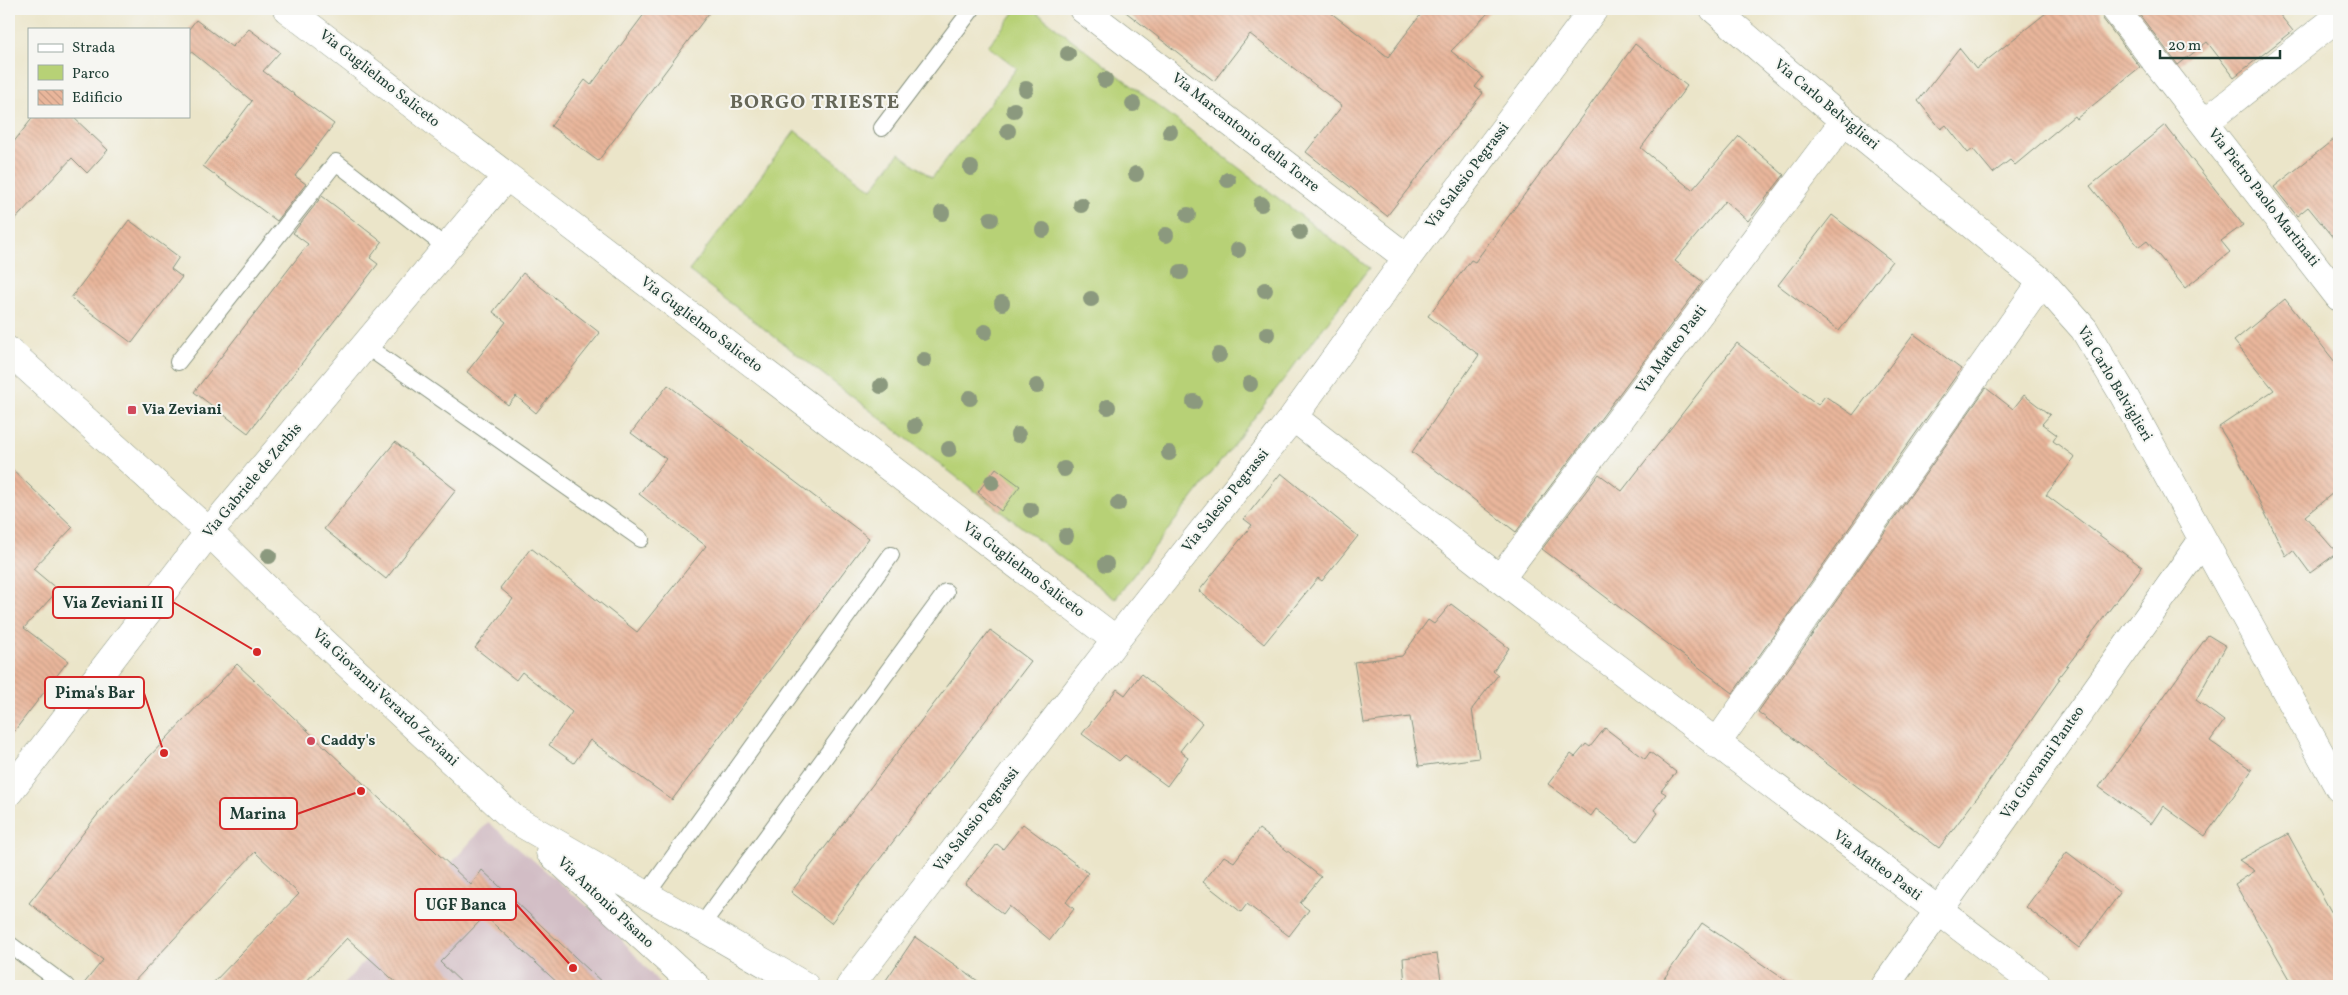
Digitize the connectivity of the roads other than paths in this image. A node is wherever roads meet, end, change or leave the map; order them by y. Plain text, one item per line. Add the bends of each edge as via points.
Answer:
1 (287, 9) edge
2 (972, 9) edge
3 (1083, 9) edge
4 (1594, 9) edge
5 (1714, 9) edge
6 (2115, 9) edge
7 (2339, 16) edge
8 (1844, 121) junction
9 (2204, 123) junction
10 (882, 128) dead end
11 (506, 177) junction
12 (447, 248) junction
13 (1407, 258) junction
14 (2042, 282) junction
15 (2339, 297) edge
16 (366, 346) junction
17 (9, 351) edge
18 (178, 362) dead end
19 (1293, 417) junction
20 (209, 532) junction
21 (641, 539) dead end
22 (2202, 541) junction
23 (891, 555) dead end
24 (1500, 579) junction
25 (946, 592) dead end
26 (1116, 640) junction
27 (1716, 744) junction
28 (2339, 788) edge
29 (9, 792) edge
30 (514, 819) junction
31 (646, 895) junction
32 (1938, 912) junction
33 (701, 926) junction
34 (9, 944) edge
35 (66, 986) edge
36 (696, 986) edge
37 (805, 986) edge
38 (850, 986) edge
39 (1885, 986) edge
40 (2038, 986) edge

1 - 11 street, Via Guglielmo Saliceto
2 - 10 lane
3 - 13 street, Via Marcantonio della Torre
4 - 13 street, Via Salesio Pegrassi
5 - 8 street, Via Carlo Belviglieri
6 - 9 street, Via Pietro Paolo Martinati
7 - 9 street, Via Pietro Paolo Martinati
8 - 14 street, Via Carlo Belviglieri
8 - 24 street, Via Matteo Pasti
9 - 15 street, Via Pietro Paolo Martinati
11 - 12 street, Via Gabriele de Zerbis
11 - 26 street, Via Guglielmo Saliceto
12 - 16 street, Via Gabriele de Zerbis
12 - 18 lane via 336,162
13 - 19 street, Via Salesio Pegrassi
14 - 22 street, Via Carlo Belviglieri via 2084,329
14 - 27 street
16 - 20 street, Via Gabriele de Zerbis
16 - 21 lane
17 - 20 street, Via Giovanni Verardo Zeviani
19 - 24 street, Via Matteo Pasti
19 - 26 street, Via Salesio Pegrassi
20 - 29 street, Via Gabriele de Zerbis
20 - 30 street, Via Giovanni Verardo Zeviani
22 - 28 street, Via Carlo Belviglieri
22 - 32 street, Via Giovanni Panteo
23 - 31 lane
24 - 27 street, Via Matteo Pasti
25 - 33 lane
26 - 38 street, Via Salesio Pegrassi
27 - 32 street, Via Matteo Pasti
30 - 31 street, Via Giovanni Verardo Zeviani
30 - 36 street, Via Antonio Pisano
31 - 33 street, Via Giovanni Verardo Zeviani
32 - 39 street, Via Giovanni Panteo
32 - 40 street, Via Matteo Pasti
33 - 37 street, Via Giovanni Verardo Zeviani
34 - 35 lane

